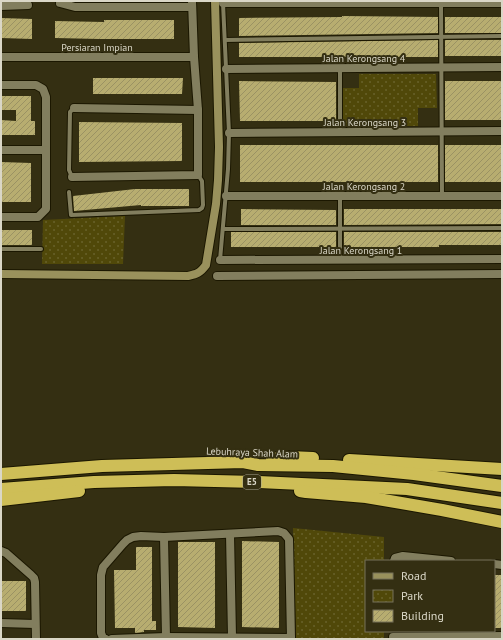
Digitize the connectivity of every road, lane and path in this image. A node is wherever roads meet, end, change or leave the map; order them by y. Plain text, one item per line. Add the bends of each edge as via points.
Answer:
1 (221, 2) edge
2 (339, 2) edge
3 (60, 3) dead end
4 (441, 3) junction
5 (502, 3) edge
6 (192, 4) edge
7 (28, 5) dead end
8 (1, 6) edge
9 (502, 36) edge
10 (441, 37) junction
11 (225, 40) junction
12 (1, 57) edge
13 (194, 57) junction
14 (502, 67) edge
15 (340, 68) junction
16 (441, 68) junction
17 (226, 69) junction
18 (1, 85) edge
19 (74, 108) joint
20 (198, 110) junction
21 (502, 131) edge
22 (340, 132) junction
23 (442, 132) junction
24 (229, 133) junction
25 (1, 150) edge
26 (46, 150) junction
27 (198, 175) junction
28 (72, 177) joint
29 (70, 192) dead end
30 (226, 196) junction
31 (340, 196) junction
32 (442, 196) junction
33 (502, 196) edge
34 (1, 217) edge
35 (340, 228) junction
36 (502, 228) edge
37 (223, 229) junction
38 (1, 249) edge
39 (41, 249) dead end
40 (502, 259) edge
41 (220, 260) joint
42 (340, 260) junction
43 (1, 274) edge
44 (502, 274) edge
45 (217, 276) dead end
46 (243, 462) junction
47 (502, 469) edge
48 (1, 473) edge
49 (174, 480) junction
50 (259, 482) junction
51 (502, 486) edge
52 (1, 489) edge
53 (1, 500) edge
54 (502, 503) edge
55 (502, 522) edge
56 (230, 534) junction
57 (164, 537) junction
58 (1, 551) edge
59 (394, 560) edge
60 (441, 560) edge
61 (1, 623) edge
62 (35, 624) junction
63 (456, 633) edge
64 (103, 636) edge
65 (393, 636) edge
66 (502, 636) edge
67 (166, 637) junction
68 (232, 637) junction
69 (291, 638) edge
70 (36, 639) edge
71 (112, 639) edge

1 - 2 street
1 - 11 lane
1 - 43 street via 218,180 206,265 202,271 188,276
2 - 4 street
3 - 6 street via 75,7
4 - 5 street
4 - 10 lane
6 - 13 street
7 - 8 street
9 - 10 lane
10 - 11 lane
10 - 16 lane
11 - 17 lane
12 - 13 street, Persiaran Impian
13 - 20 street
14 - 16 street, Jalan Kerongsang 4
15 - 16 street, Jalan Kerongsang 4
15 - 17 street, Jalan Kerongsang 4
15 - 22 lane
16 - 23 lane
17 - 24 lane
18 - 26 street via 36,85 43,89 46,97
19 - 20 street
19 - 28 lane via 70,112 69,170
20 - 27 street
21 - 23 street, Jalan Kerongsang 3
22 - 23 street, Jalan Kerongsang 3
22 - 24 street, Jalan Kerongsang 3
23 - 32 lane
24 - 30 lane
25 - 26 street
26 - 34 street via 46,209 38,217
27 - 28 street
27 - 29 lane via 202,181 203,206 199,210 71,215
30 - 31 street, Jalan Kerongsang 2
30 - 37 lane
31 - 32 street, Jalan Kerongsang 2
31 - 35 lane
32 - 33 street, Jalan Kerongsang 2
35 - 36 lane
35 - 37 lane
35 - 42 lane
37 - 41 lane
38 - 39 lane
40 - 42 street, Jalan Kerongsang 1
41 - 42 street, Jalan Kerongsang 1
44 - 45 street
46 - 47 highway via 289,457
46 - 48 highway, Lebuhraya Shah Alam / E5 via 102,466
46 - 51 highway, Lebuhraya Shah Alam / E5 via 258,465 332,466
49 - 50 highway, E5
49 - 52 highway, E5 via 94,482
49 - 53 highway
50 - 54 highway, E5 via 407,489
50 - 55 highway via 306,492 366,497
56 - 57 street
56 - 68 street
56 - 69 street via 278,531 290,539
57 - 64 street via 133,537 123,544 104,567 101,575
57 - 67 street
58 - 62 street via 31,575 35,582
59 - 60 street via 403,556
61 - 62 street
62 - 70 street
63 - 65 street
63 - 66 street
67 - 68 street
67 - 71 street
68 - 69 street

